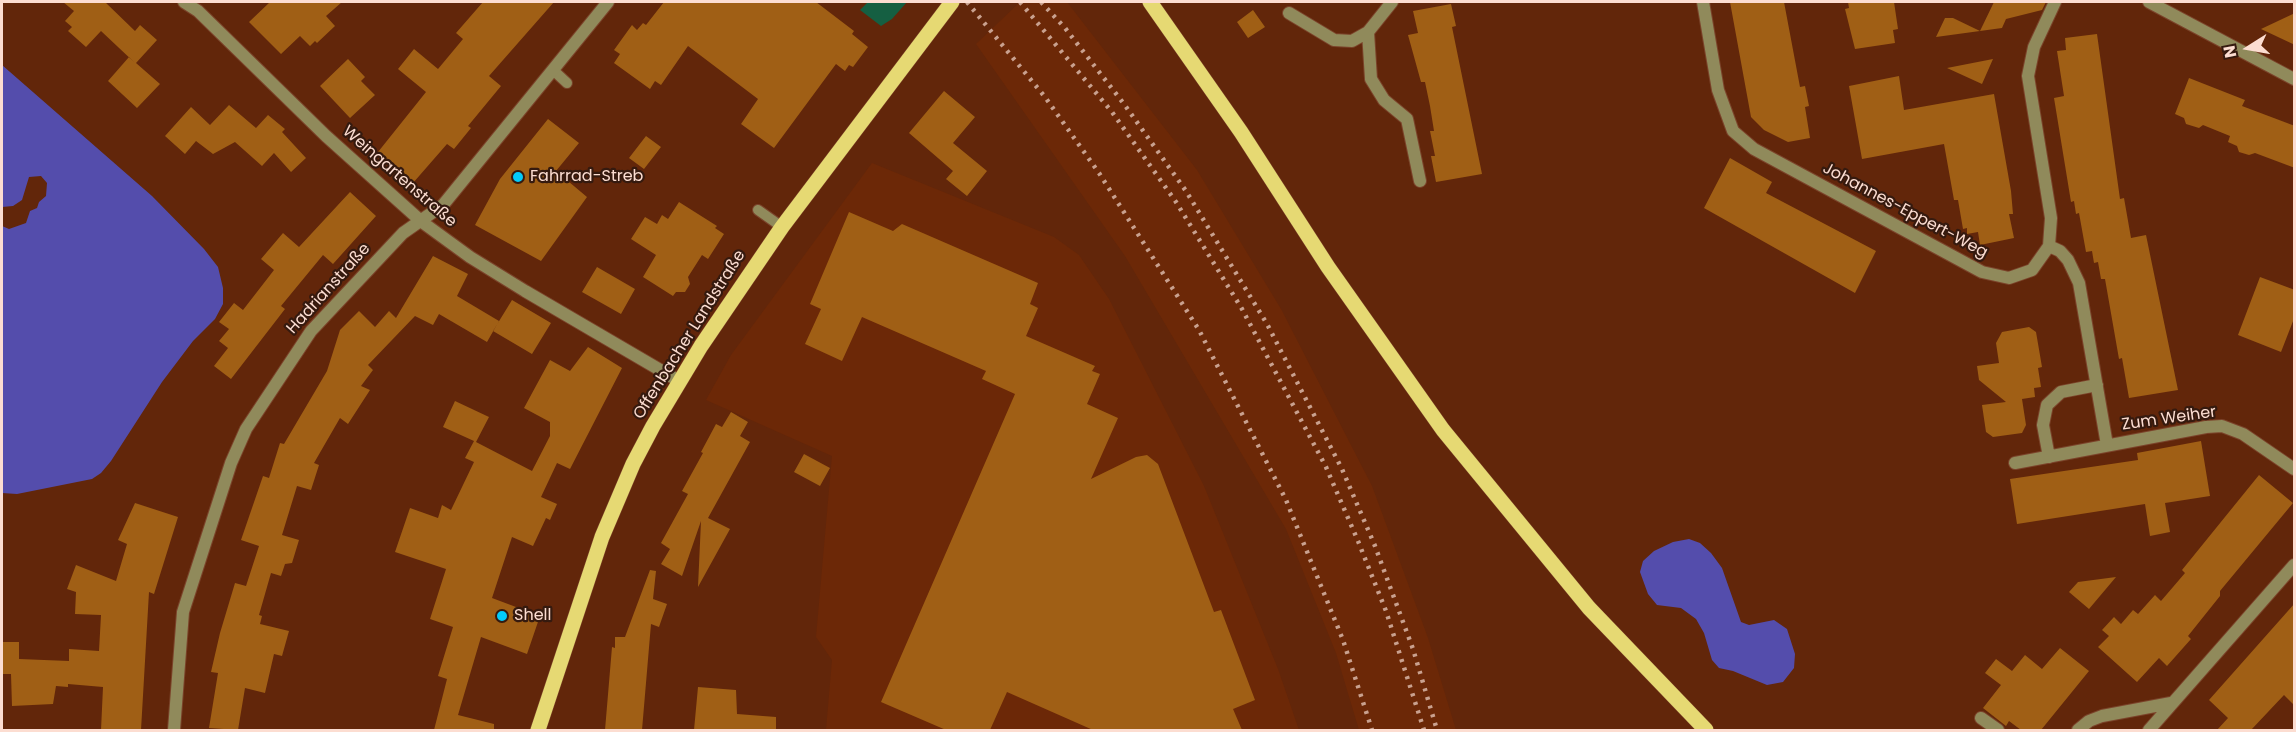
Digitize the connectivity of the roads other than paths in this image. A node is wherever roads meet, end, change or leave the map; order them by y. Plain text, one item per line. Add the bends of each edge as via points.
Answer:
1 (184, 2) edge
2 (208, 2) edge
3 (608, 2) edge
4 (952, 2) edge
5 (1150, 2) edge
6 (1392, 2) edge
7 (1702, 2) edge
8 (2055, 2) edge
9 (2149, 2) edge
10 (2168, 6) edge
11 (198, 11) junction
12 (1289, 13) dead end
13 (1368, 32) junction
14 (553, 70) junction
15 (2295, 79) edge
16 (567, 83) dead end
17 (1420, 181) dead end
18 (758, 210) dead end
19 (422, 222) junction
20 (782, 227) junction
21 (2049, 246) junction
22 (679, 381) junction
23 (2097, 385) junction
24 (2107, 445) junction
25 (2049, 457) junction
26 (2015, 463) dead end
27 (2295, 469) edge
28 (2295, 565) edge
29 (2171, 703) junction
30 (1981, 718) dead end
31 (174, 730) edge
32 (538, 730) edge
33 (1706, 730) edge
34 (1998, 730) edge
35 (2078, 730) edge
36 (2149, 730) edge

1 - 11 street, Weingartenstraße
2 - 11 street
3 - 14 street, Hadrianstraße
4 - 20 main road, Offenbacher Landstraße
5 - 33 main road via 1443,430 1589,608
6 - 13 street
7 - 21 street, Johannes-Eppert-Weg via 1723,109 1733,131 1754,149 1995,276 2009,278 2032,270
8 - 21 street via 2034,47 2028,76 2051,218
9 - 10 street
10 - 15 street
11 - 19 street, Weingartenstraße via 326,136
12 - 13 street via 1334,40 1352,41
13 - 17 street via 1371,79 1384,100 1407,119
14 - 16 lane
14 - 19 street, Hadrianstraße via 443,205
18 - 20 lane
19 - 22 street, Weingartenstraße via 470,257
19 - 31 street, Hadrianstraße via 403,233 311,331 238,444 183,612
20 - 22 main road, Offenbacher Landstraße
21 - 23 street, Zum Weiher via 2060,251 2074,270
22 - 32 main road, Offenbacher Landstraße via 633,465 602,537
23 - 24 street, Zum Weiher
23 - 25 street via 2061,392 2047,405 2043,425
24 - 25 street, Zum Weiher
24 - 27 street, Zum Weiher via 2222,426 2242,434
25 - 26 street, Zum Weiher
28 - 29 street
29 - 35 street via 2102,716
29 - 36 street
30 - 34 street

